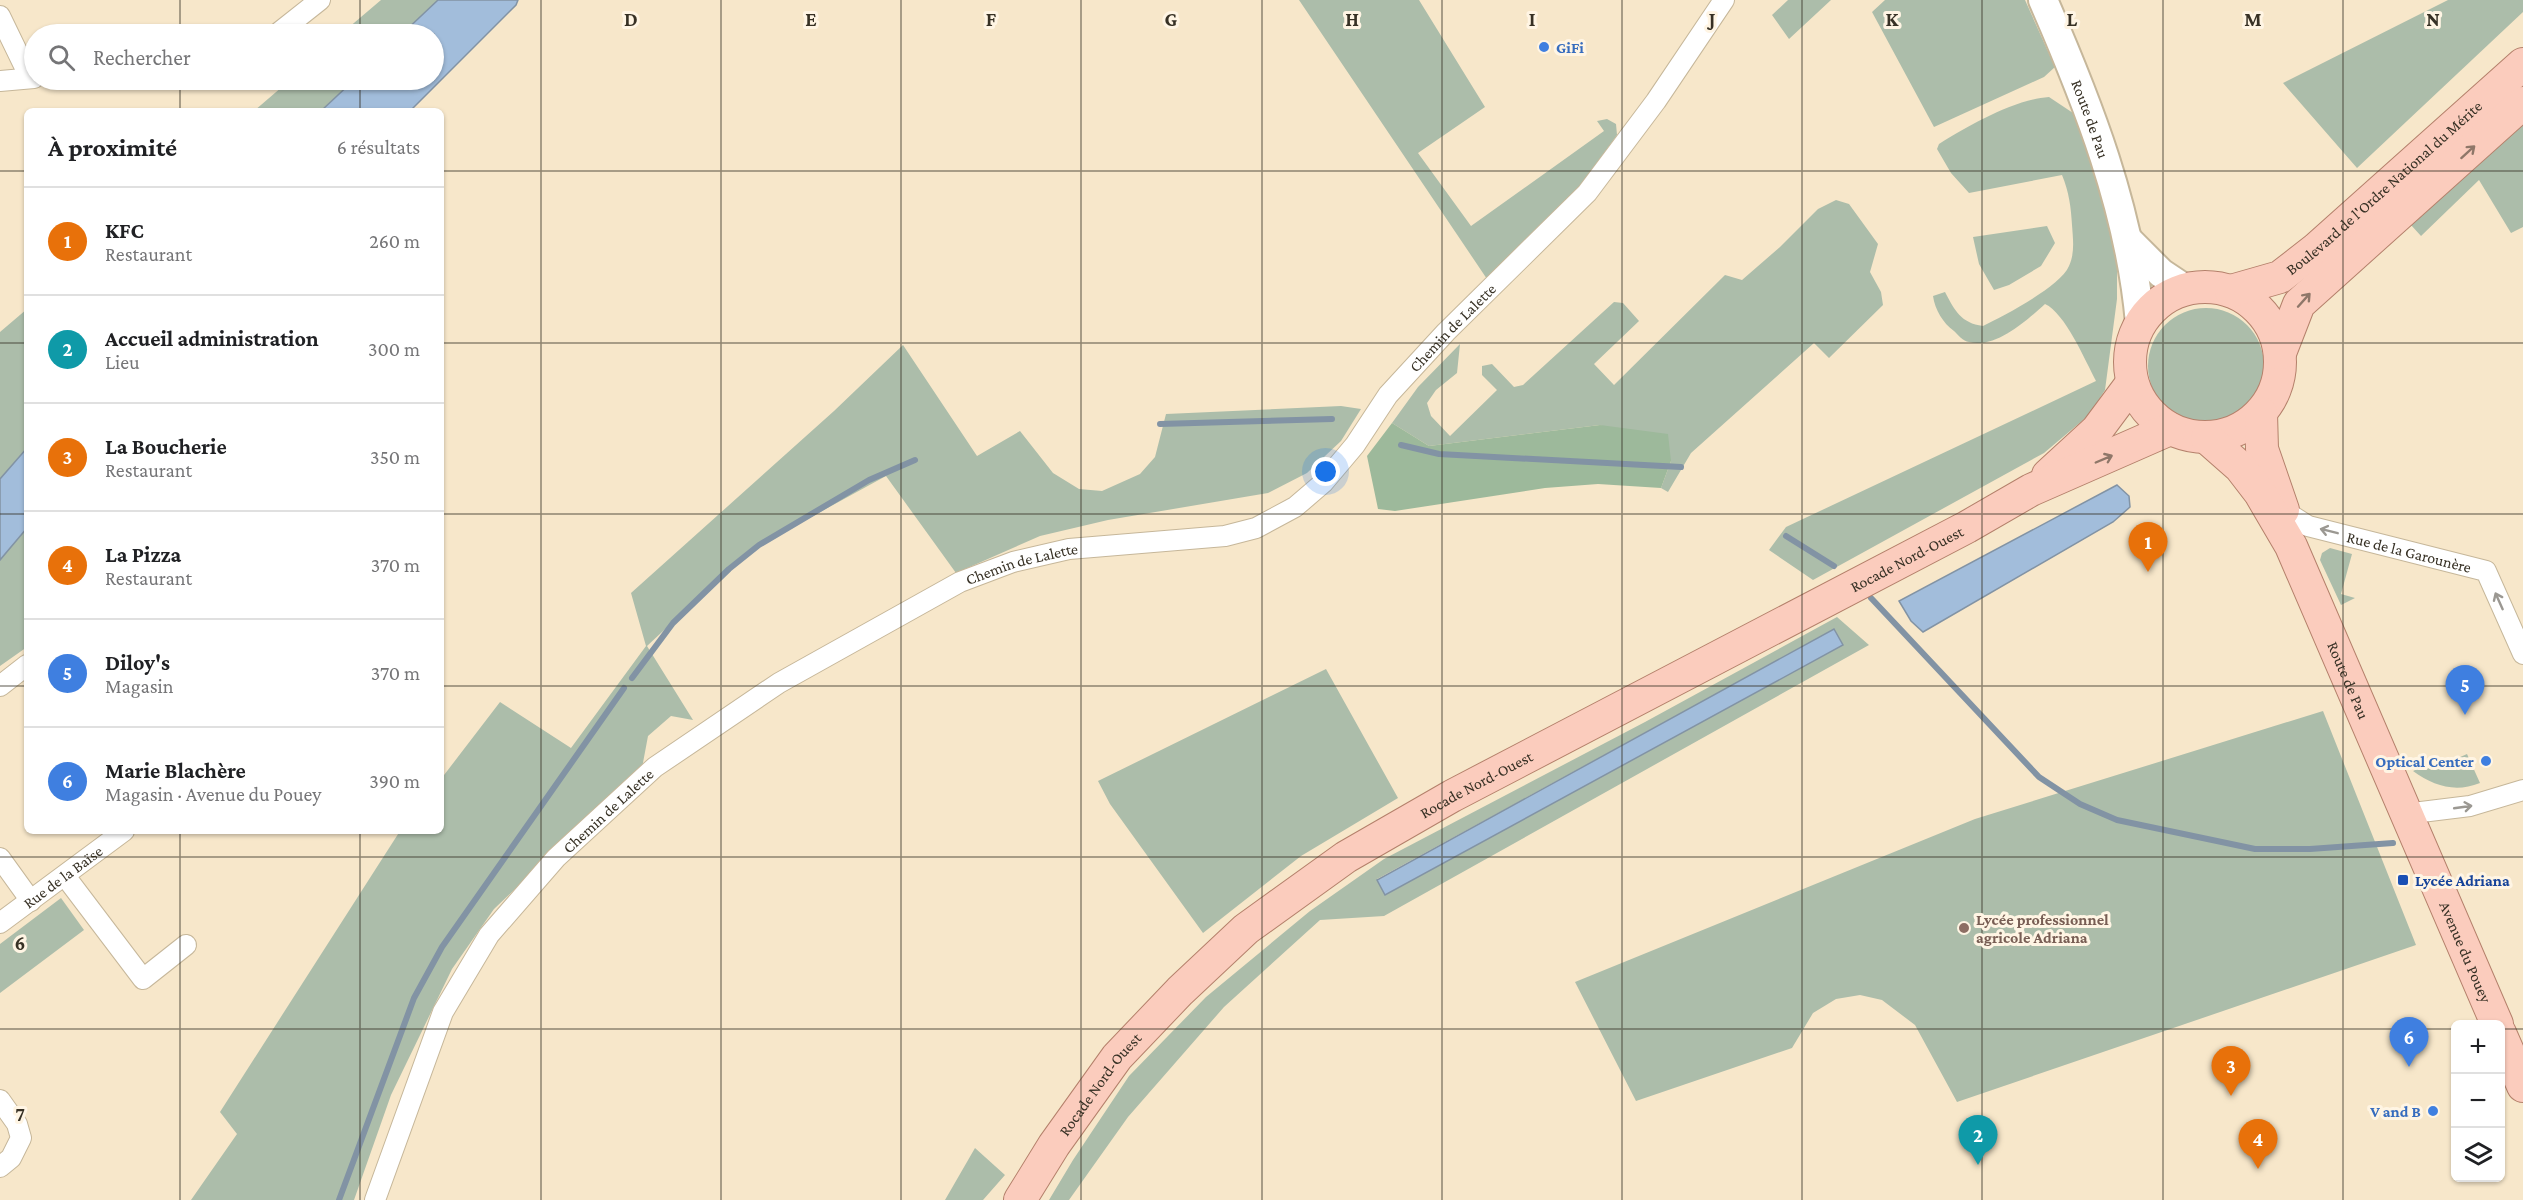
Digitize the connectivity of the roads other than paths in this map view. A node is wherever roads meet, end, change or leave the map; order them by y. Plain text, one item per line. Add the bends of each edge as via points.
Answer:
1 (320, 0) edge
2 (1724, 0) edge
3 (2043, 0) edge
4 (0, 16) edge
5 (290, 24) edge
6 (24, 62) edge
7 (2523, 64) edge
8 (24, 79) edge
9 (0, 81) edge
10 (2523, 103) edge
11 (2129, 241) junction
12 (2185, 289) junction
13 (2231, 291) junction
14 (2140, 323) junction
15 (2280, 353) junction
16 (2132, 383) junction
17 (2261, 413) junction
18 (2170, 429) junction
19 (2207, 438) junction
20 (2031, 490) junction
21 (2283, 510) junction
22 (2291, 546) junction
23 (2523, 654) edge
24 (24, 667) edge
25 (0, 686) edge
26 (2523, 790) edge
27 (2404, 814) junction
28 (120, 834) edge
29 (0, 858) edge
30 (65, 876) junction
31 (31, 900) junction
32 (0, 923) edge
33 (186, 945) dead end
34 (2495, 1020) edge
35 (2505, 1045) edge
36 (2523, 1086) edge
37 (0, 1100) edge
38 (0, 1167) edge
39 (375, 1200) edge
40 (1020, 1200) edge

1 - 5 street
2 - 39 street, Chemin de Lalette via 1656,101 1587,193 1446,332 1388,395 1349,453 1295,507 1256,528 1225,536 1070,549 1013,562 960,582 778,683 655,768 555,858 489,935 443,1012
3 - 11 main road, Route de Pau via 2103,152
4 - 6 street
7 - 13 main road, Boulevard de l'Ordre National du Mérite via 2280,277
8 - 9 street
15 -> 10 main road, Boulevard de l'Ordre National du Mérite via 2299,304
11 - 12 main road, Route de Pau via 2161,273
11 - 14 main road, Route de Pau
12 - 13 main road, Route de Pau
12 - 14 main road, Route de Pau via 2152,308
13 - 15 main road, Route de Pau via 2264,315
14 - 16 main road, Route de Pau via 2129,363
15 - 17 main road, Route de Pau via 2273,395
16 - 18 main road, Route de Pau via 2140,402
16 - 20 main road, Rocade Nord-Ouest via 2097,430
17 - 19 main road, Route de Pau via 2227,435
17 - 21 main road, Route de Pau via 2262,449
18 - 19 main road, Route de Pau
20 -> 18 main road, Rocade Nord-Ouest
19 - 22 main road, Route de Pau via 2240,467
20 - 40 main road, Rocade Nord-Ouest via 1452,796 1346,857 1246,929 1117,1057 1053,1145
21 - 22 main road, Route de Pau
23 -> 21 street, Rue de la Garounère via 2486,571 2308,526
22 - 27 main road, Route de Pau
24 - 25 street
27 -> 26 street via 2470,806
27 - 34 main road, Avenue du Pouey
28 - 30 street, Rue de la Baïse
29 - 31 street
30 - 31 street, Rue de la Baïse
30 - 33 street via 143,979
31 - 32 street, Rue de la Baïse
35 - 36 main road
37 - 38 street via 17,1124 21,1138 11,1158

